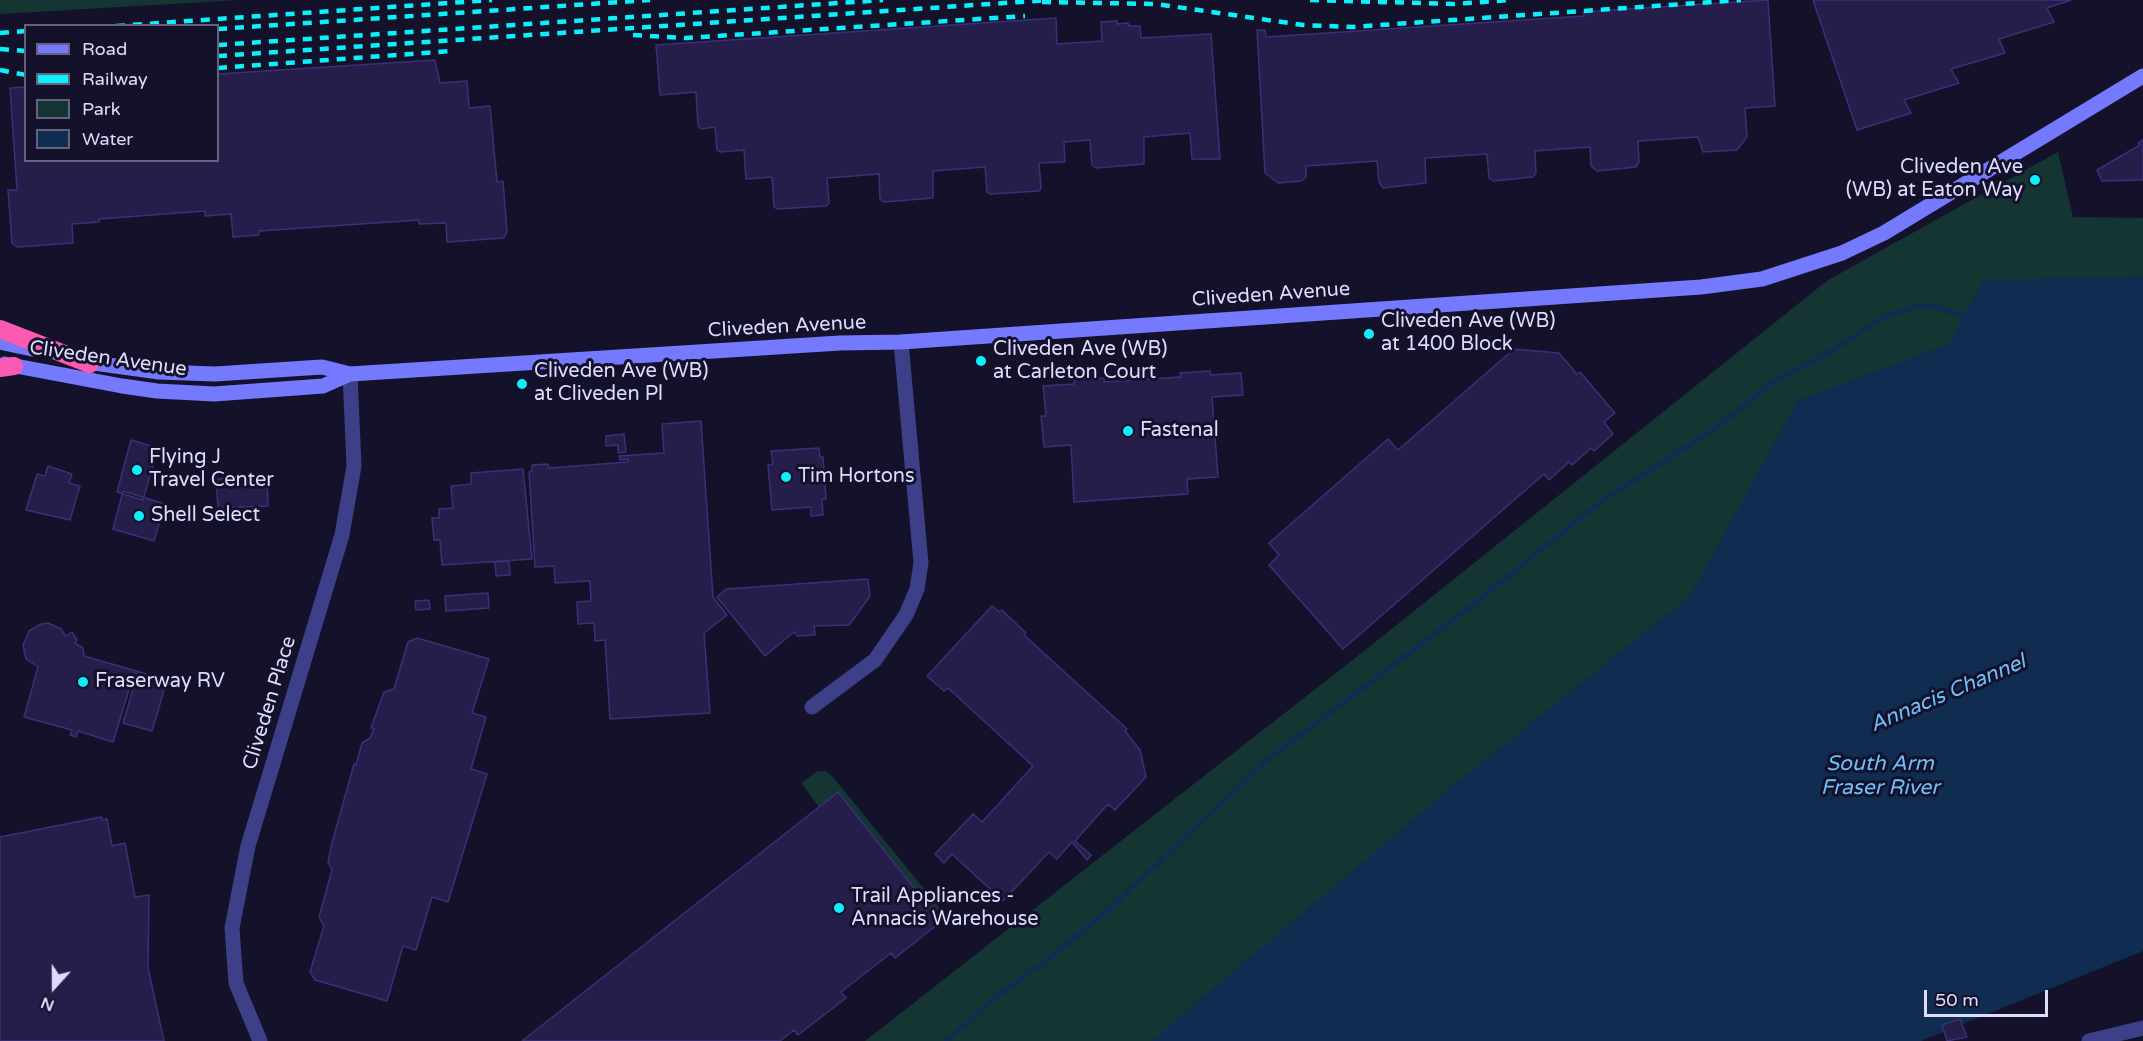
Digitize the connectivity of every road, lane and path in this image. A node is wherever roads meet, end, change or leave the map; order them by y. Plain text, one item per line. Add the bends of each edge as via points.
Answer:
1 (2140, 75) edge
2 (0, 329) edge
3 (0, 342) edge
4 (901, 342) junction
5 (90, 364) junction
6 (5, 366) edge
7 (350, 374) junction
8 (812, 707) dead end
9 (2143, 1028) edge
10 (260, 1041) edge
11 (2089, 1041) edge

1 - 4 street, Cliveden Avenue via 1884,233 1842,253 1762,279 1689,288
2 - 5 highway
3 - 5 street, Cliveden Avenue
4 - 7 street, Cliveden Avenue
4 - 8 street via 921,563 917,589 906,615 875,660
5 - 7 street, Cliveden Avenue via 215,375 322,367
6 - 7 street, Cliveden Avenue via 157,391 214,394 323,386
7 - 10 street, Cliveden Place via 354,466 342,536 248,846 232,928 236,983
9 - 11 street

